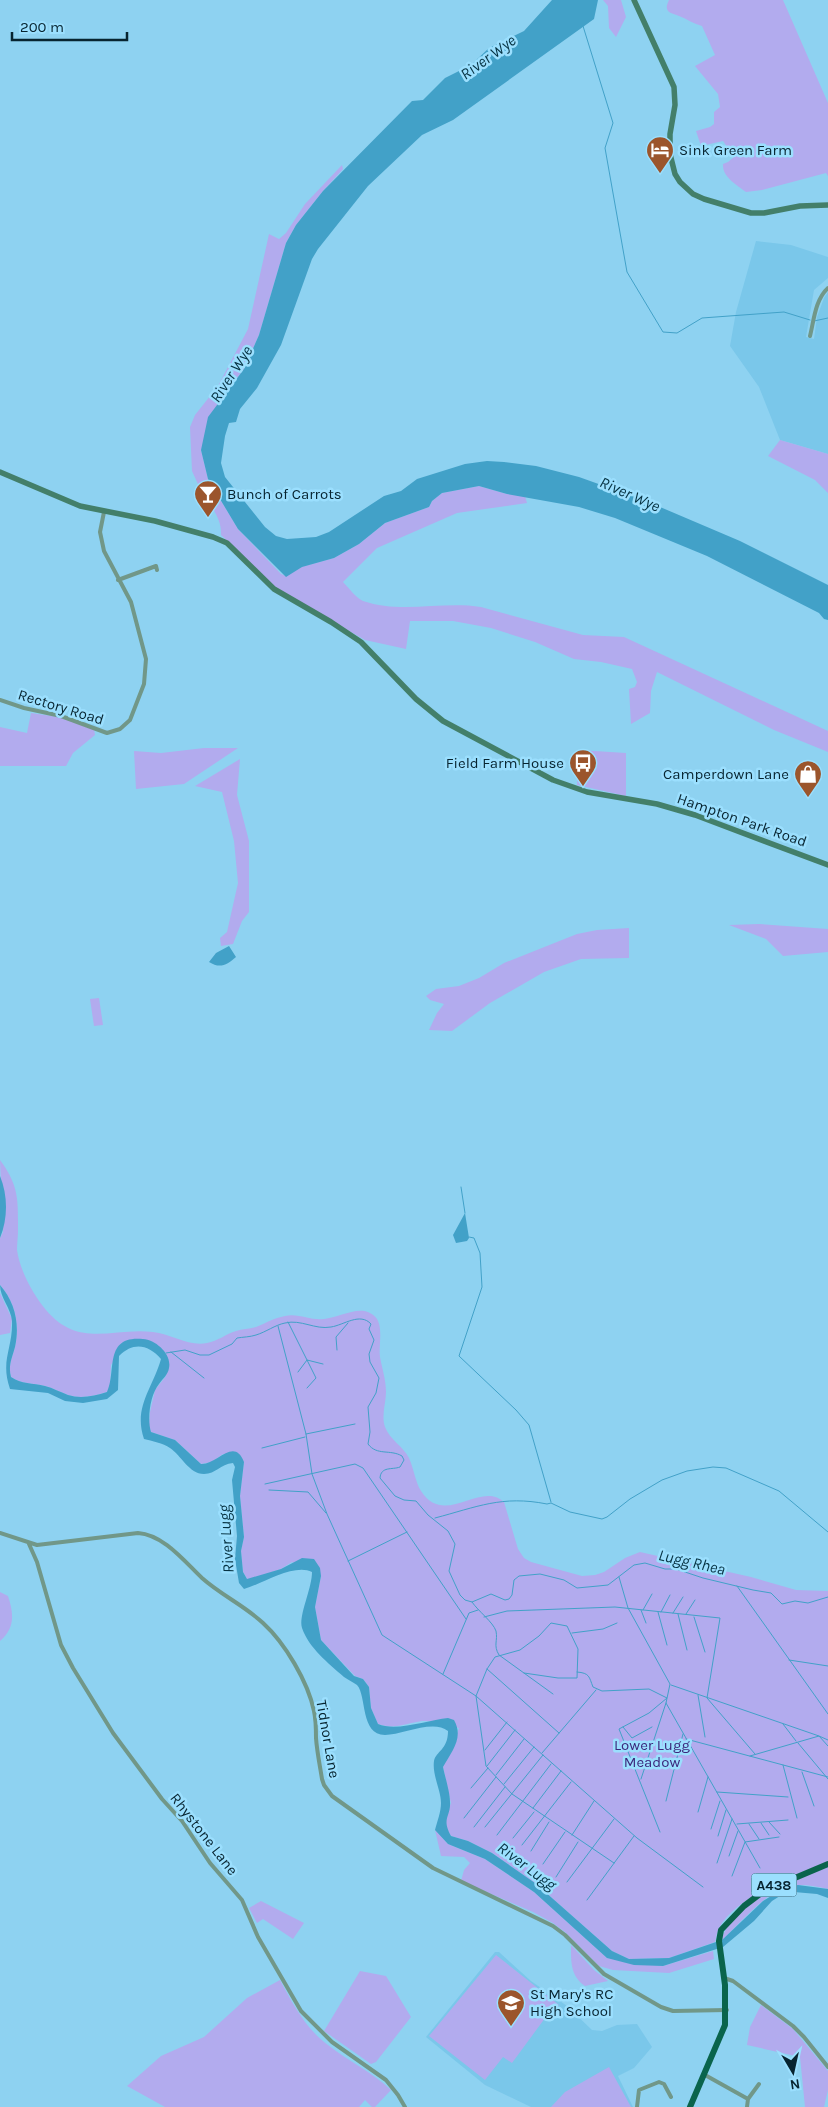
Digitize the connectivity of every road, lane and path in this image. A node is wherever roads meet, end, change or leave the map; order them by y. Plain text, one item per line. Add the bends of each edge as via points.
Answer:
1 (634, 0) edge
2 (828, 205) edge
3 (828, 288) edge
4 (810, 336) dead end
5 (0, 472) edge
6 (104, 512) junction
7 (156, 566) dead end
8 (118, 580) junction
9 (0, 700) edge
10 (828, 865) edge
11 (0, 1533) edge
12 (29, 1544) junction
13 (828, 1864) edge
14 (724, 1978) junction
15 (727, 2010) junction
16 (828, 2067) edge
17 (705, 2075) junction
18 (759, 2084) dead end
19 (671, 2097) dead end
20 (748, 2100) junction
21 (405, 2107) edge
22 (637, 2107) edge
23 (690, 2107) edge
24 (747, 2107) edge

1 - 2 main road via 674,87 670,154 680,182 704,200 752,213
3 - 4 street via 817,305
5 - 6 main road, Hampton Park Road via 73,504
6 - 8 street, Rectory Road via 101,538
6 - 10 main road, Hampton Park Road via 155,521 213,536 227,543 274,589 360,642 429,710 459,731 564,785 681,811
7 - 8 street
8 - 9 street, Rectory Road via 131,602 146,659 144,684 127,724 107,733 61,716
11 - 12 street, Tidnor Lane
12 - 15 street, Tidnor Lane via 138,1533 157,1540 216,1590 263,1623 283,1647 306,1686 316,1720 322,1779 328,1793 336,1800 433,1868 544,1920 565,1935 608,1977 661,2007 673,2011
12 - 21 street, Rhystone Lane via 61,1645 113,1733 182,1821 210,1863 242,1900 258,1937 301,2012 332,2042 386,2080
13 - 14 highway, A438 via 764,1891 731,1917 721,1930 719,1941
14 - 15 highway, A438
14 - 16 street via 733,1981 793,2026
15 - 17 highway, A438 via 723,2034
17 - 20 street
17 - 23 highway, A438
18 - 20 street
19 - 22 street via 664,2084 659,2082 639,2090
20 - 24 street

